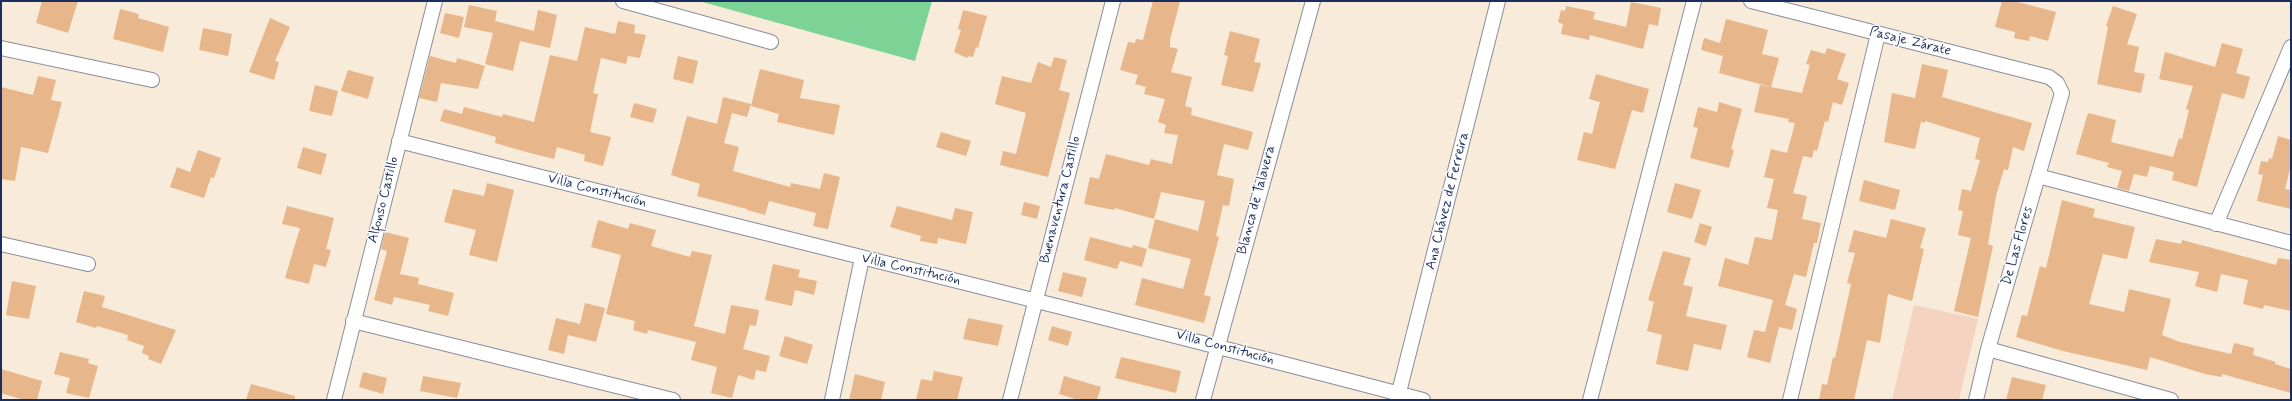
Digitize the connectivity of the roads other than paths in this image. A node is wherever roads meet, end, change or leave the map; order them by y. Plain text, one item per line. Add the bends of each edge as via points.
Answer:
1 (435, 1) edge
2 (623, 1) edge
3 (1113, 1) edge
4 (1313, 1) edge
5 (1498, 1) edge
6 (1694, 1) edge
7 (1751, 1) edge
8 (1878, 34) junction
9 (771, 42) dead end
10 (1, 48) edge
11 (2291, 48) edge
12 (152, 80) dead end
13 (2062, 93) joint
14 (399, 141) junction
15 (2038, 176) junction
16 (2216, 224) junction
17 (2291, 243) edge
18 (1, 244) edge
19 (862, 258) junction
20 (88, 264) dead end
21 (1036, 300) junction
22 (353, 321) junction
23 (1217, 346) junction
24 (1988, 349) junction
25 (1398, 397) edge
26 (334, 400) edge
27 (673, 400) edge
28 (832, 400) edge
29 (1010, 400) edge
30 (1203, 400) edge
31 (1423, 400) edge
32 (1590, 400) edge
33 (1790, 400) edge
34 (1976, 400) edge
35 (2171, 400) edge

1 - 14 street, Alfonso Castillo
2 - 9 street
3 - 21 street, Buenaventura Castillo
4 - 23 street, Blanca de Talavera
5 - 25 street, Ana Chávez de Ferreira
6 - 32 street
7 - 8 street, Pasaje Zárate
8 - 13 street, Pasaje Zárate via 2049,77 2057,83
8 - 33 street
10 - 12 street
11 - 16 street
13 - 15 street, De Las Flores
14 - 19 street, Villa Constitución
14 - 22 street, Alfonso Castillo
15 - 16 street
15 - 24 street, De Las Flores
16 - 17 street
18 - 20 street
19 - 21 street, Villa Constitución
19 - 28 street
21 - 23 street, Villa Constitución
21 - 29 street, Buenaventura Castillo
22 - 26 street, Alfonso Castillo
22 - 27 street
23 - 25 street, Villa Constitución
23 - 30 street, Blanca de Talavera
24 - 34 street, De Las Flores
24 - 35 street
25 - 31 street, Villa Constitución

